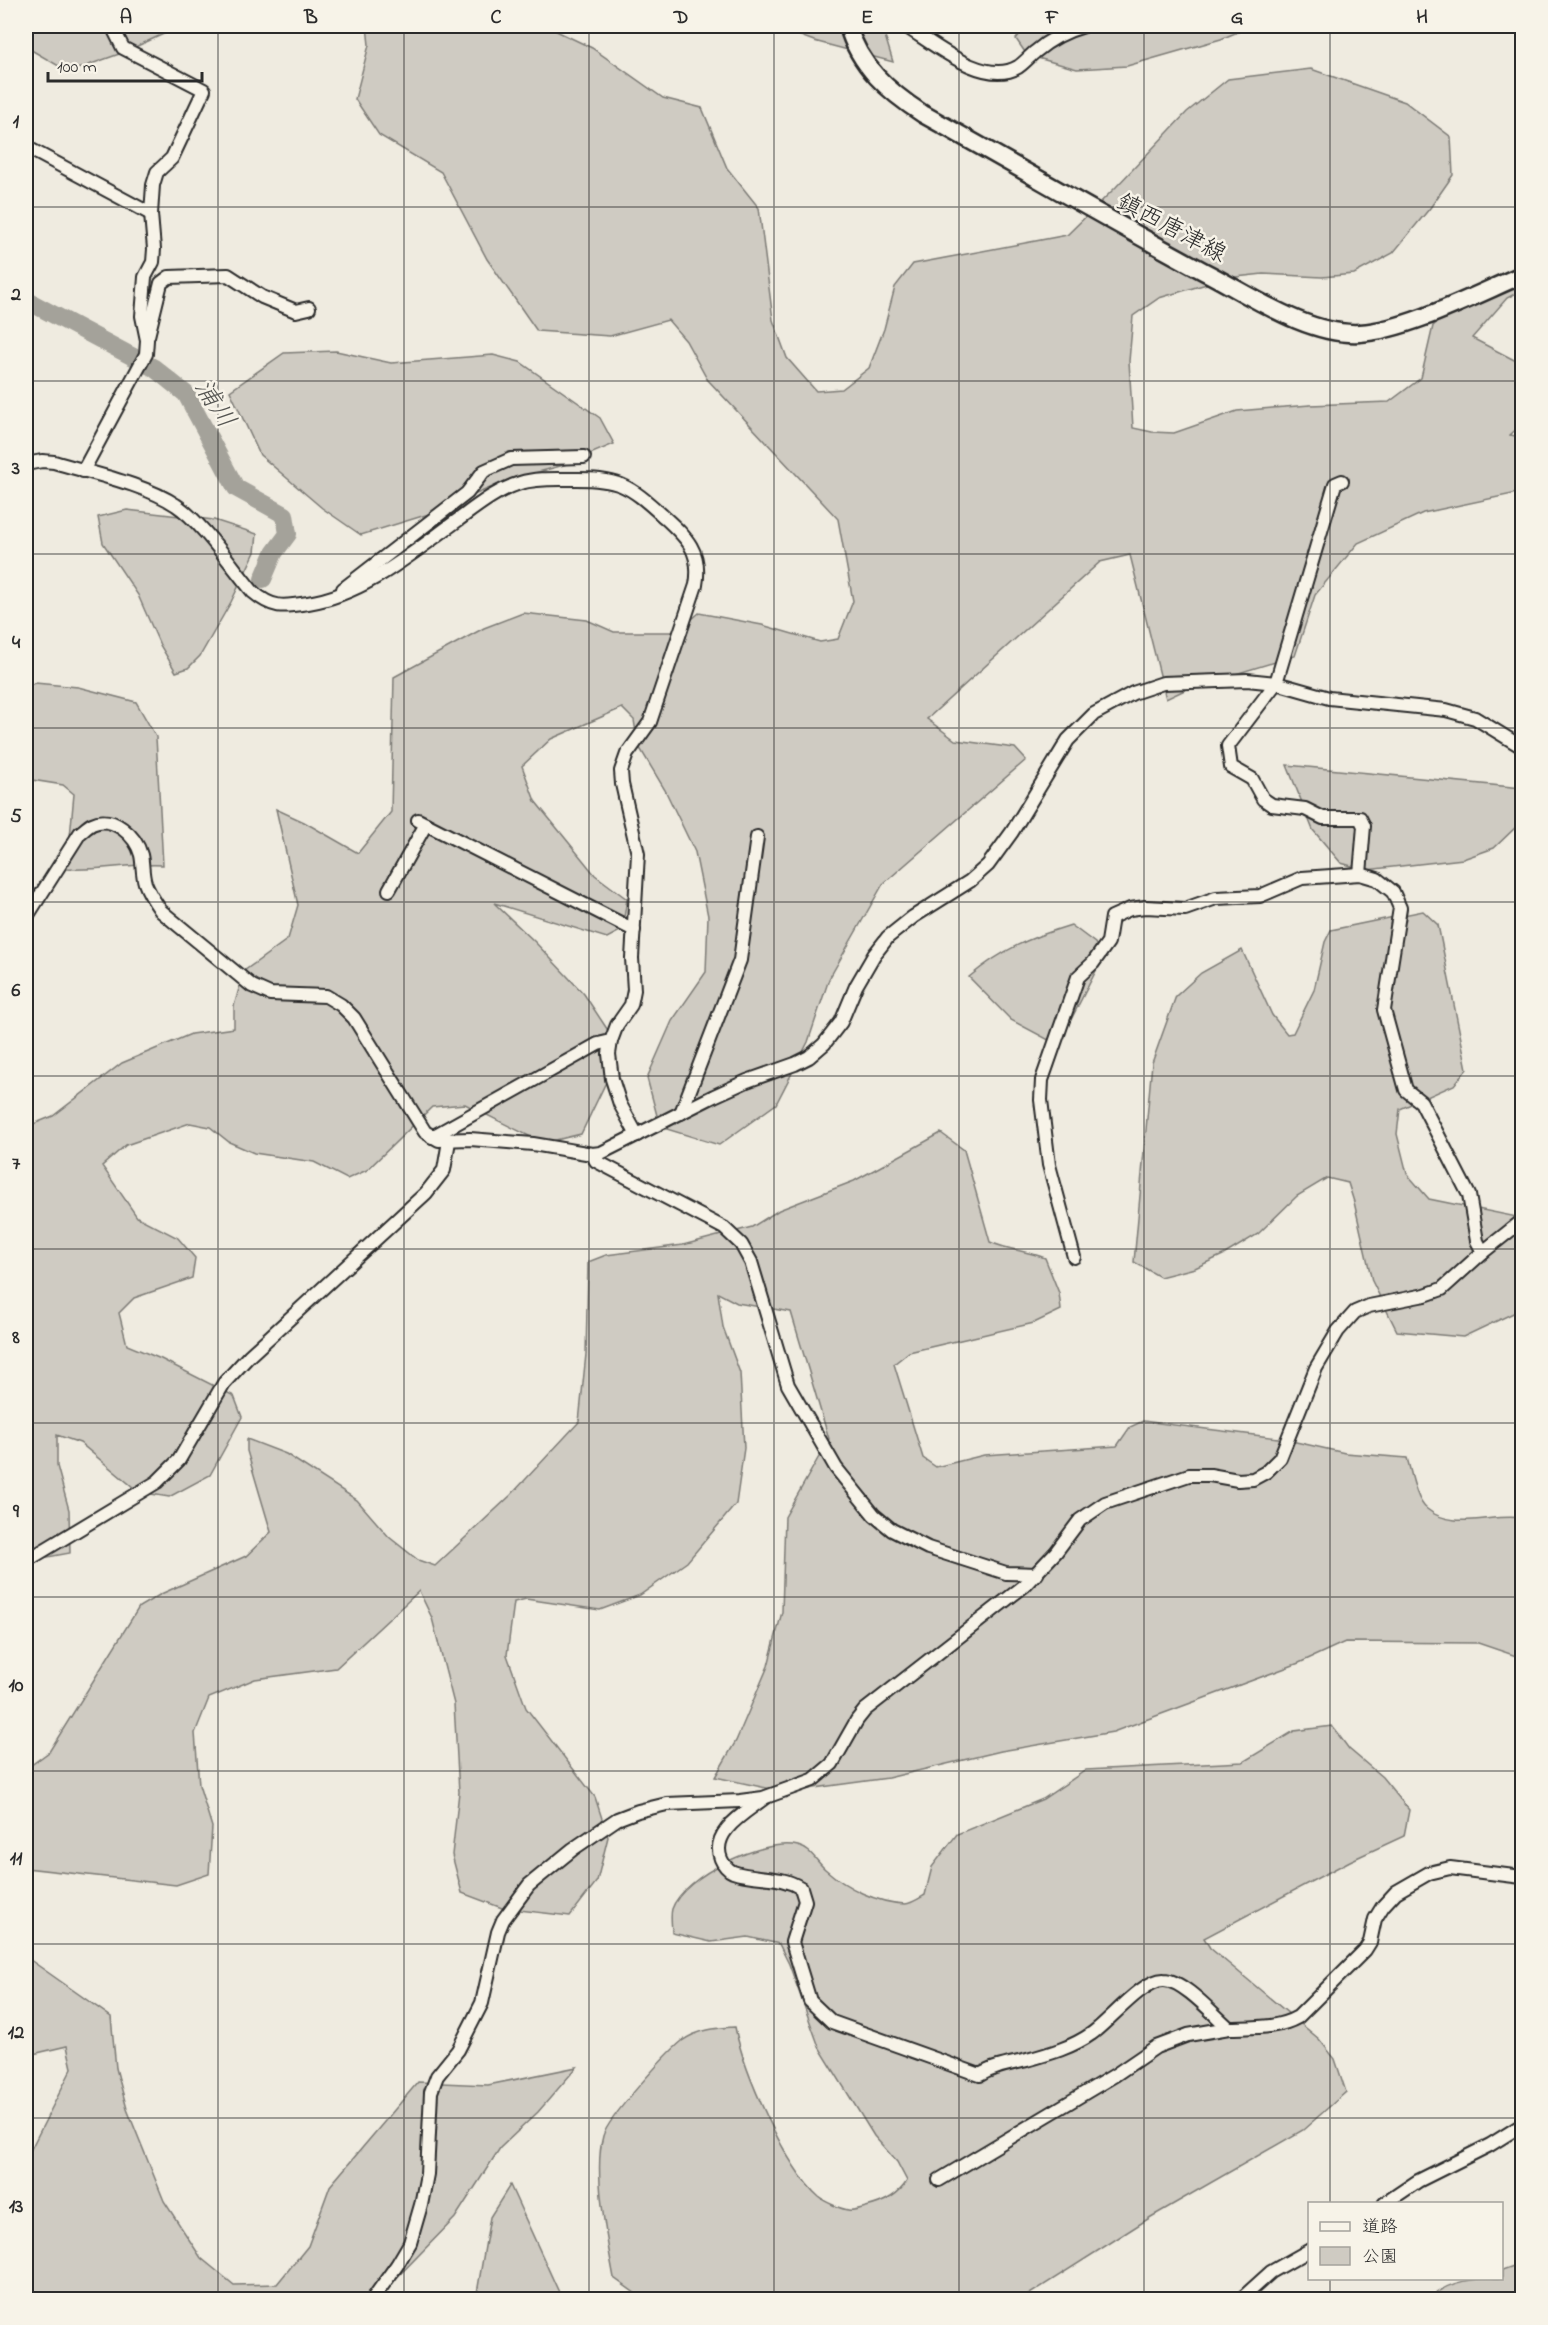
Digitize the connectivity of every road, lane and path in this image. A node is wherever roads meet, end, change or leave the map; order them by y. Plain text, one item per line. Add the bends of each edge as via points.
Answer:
1 (112, 26) edge
2 (848, 26) edge
3 (905, 26) edge
4 (1084, 26) edge
5 (26, 147) edge
6 (152, 214) junction
7 (1522, 275) edge
8 (309, 308) dead end
9 (147, 340) junction
10 (584, 457) dead end
11 (26, 464) edge
12 (83, 471) junction
13 (1342, 481) dead end
14 (340, 596) junction
15 (1276, 684) junction
16 (1522, 747) edge
17 (757, 837) dead end
18 (1360, 874) junction
19 (389, 890) dead end
20 (26, 918) edge
21 (634, 930) junction
22 (611, 1041) junction
23 (681, 1113) junction
24 (638, 1135) junction
25 (432, 1137) junction
26 (448, 1141) junction
27 (592, 1154) junction
28 (1522, 1221) edge
29 (1483, 1252) junction
30 (1074, 1257) dead end
31 (26, 1561) edge
32 (1037, 1574) junction
33 (764, 1798) junction
34 (1522, 1877) edge
35 (1229, 2028) junction
36 (1522, 2125) edge
37 (939, 2180) dead end
38 (1387, 2202) edge
39 (1308, 2251) edge
40 (372, 2300) edge
41 (1240, 2300) edge

1 - 6 street via 123,48 204,90 172,158 157,172
2 - 7 main road, 鎮西唐津線 via 873,75 923,114 1123,229 1294,318 1329,330 1359,333 1390,328
3 - 4 street via 976,69 1005,72 1018,67 1056,37
5 - 6 street
6 - 9 street via 153,262 145,278 142,316
8 - 9 street via 296,311 262,297 228,275 169,277 161,283
9 - 12 street via 146,354
10 - 14 street via 511,459 484,471 467,493 343,588
11 - 12 street via 54,462
12 - 14 street via 154,493 177,505 264,601 288,607
13 - 15 street via 1335,484
14 - 21 street via 399,562 500,491 530,481 606,479 622,484 636,491 691,544 698,559 696,585 650,722 627,754 621,771 638,854
15 - 16 street via 1329,698 1446,710 1475,718
15 - 18 street via 1228,746 1231,767 1252,779 1263,799 1272,805 1305,809 1323,818 1360,818 1364,826
15 - 23 street via 1247,680 1163,683 1133,693 1094,714 1068,740 988,865 888,937 856,986 841,1022 824,1044 795,1064 747,1081
17 - 23 street via 740,960
18 - 29 street via 1377,879 1393,892 1400,908 1384,1010 1406,1090 1421,1102 1469,1195 1477,1241
18 - 30 street via 1302,878 1260,896 1216,898 1185,909 1130,909 1112,917 1108,942 1078,977 1042,1080 1049,1165
19 - 21 street via 422,822
20 - 25 street via 80,833 93,824 107,822 121,827 134,840 141,855 143,879 161,911 252,986 270,994 326,996 341,1005 354,1018 425,1132
21 - 22 street via 631,1005
22 - 24 street via 612,1079 620,1104
22 - 25 street via 598,1044
23 - 24 street
24 - 27 street via 609,1151
25 - 26 street
26 - 27 street via 533,1144
26 - 31 street via 444,1170 426,1193 224,1383 171,1470
27 - 32 street via 596,1161 724,1228 741,1244 751,1263 788,1385 836,1468 874,1515 892,1530 928,1548 1006,1573
28 - 29 street
29 - 32 street via 1443,1289 1355,1312 1338,1331 1316,1368 1280,1458 1266,1472 1253,1479 1238,1480 1189,1475 1105,1503 1080,1520
32 - 33 street via 865,1710 832,1764 813,1780
33 - 35 street via 724,1831 718,1850 731,1872 788,1880 801,1888 805,1901 792,1941 810,2001 832,2022 980,2075 1076,2043 1160,1979 1174,1980
33 - 40 street via 667,1804 638,1811 573,1849 529,1885 498,1932 482,2003 473,2022 453,2058 437,2076 431,2092 427,2174 410,2243
34 - 35 street via 1450,1868 1429,1873 1396,1892 1383,1906 1365,1950 1298,2017 1265,2027
35 - 37 street via 1188,2035 1156,2047
36 - 38 street
39 - 41 street via 1271,2272

